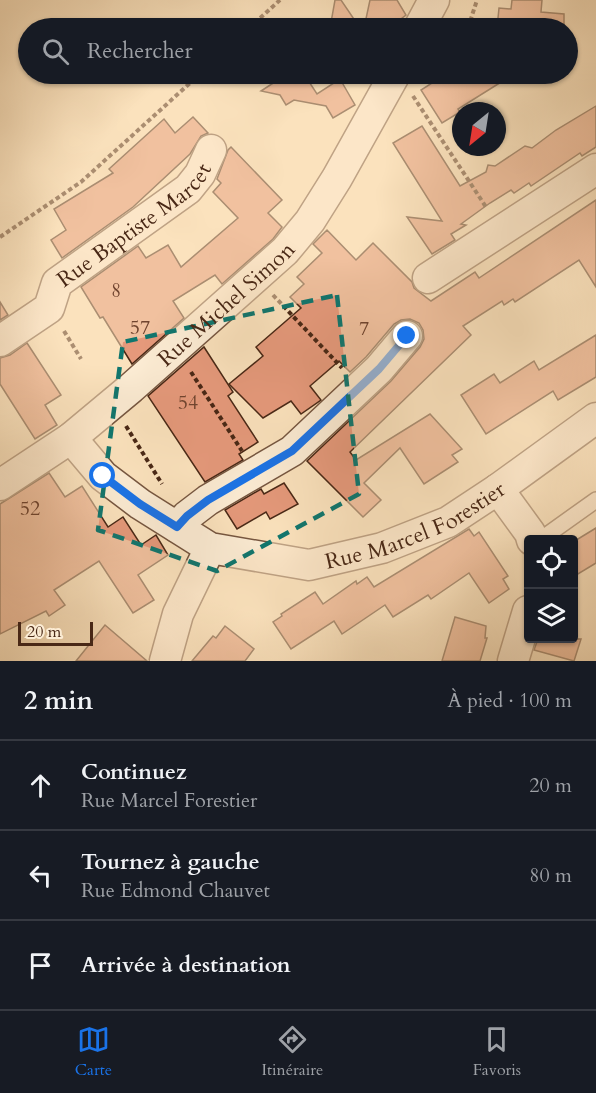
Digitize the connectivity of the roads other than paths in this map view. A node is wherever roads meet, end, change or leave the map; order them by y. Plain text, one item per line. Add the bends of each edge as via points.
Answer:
1 (434, 0) edge
2 (424, 18) edge
3 (390, 84) edge
4 (211, 150) dead end
5 (596, 170) edge
6 (428, 278) dead end
7 (407, 336) dead end
8 (0, 341) edge
9 (596, 418) edge
10 (71, 438) junction
11 (0, 485) edge
12 (498, 489) junction
13 (596, 500) edge
14 (177, 527) junction
15 (531, 535) edge
16 (547, 535) edge
17 (210, 548) junction
18 (524, 624) edge
19 (165, 661) edge
20 (513, 661) edge

1 - 2 street
3 - 10 street, Rue Michel Simon via 337,178 285,251
4 - 8 street, Rue Baptiste Marcet via 188,189 57,283 49,308
5 - 6 street
7 - 14 street via 379,369 292,451 208,500
9 - 12 street, Rue Marcel Forestier
10 - 11 street, Rue Michel Simon
10 - 14 street, Rue Marcel Forestier via 103,476
12 - 15 street
12 - 17 street, Rue Marcel Forestier via 448,522 382,548 309,565
13 - 16 lane
14 - 17 street, Rue Marcel Forestier
17 - 19 street via 178,614
18 - 20 street

